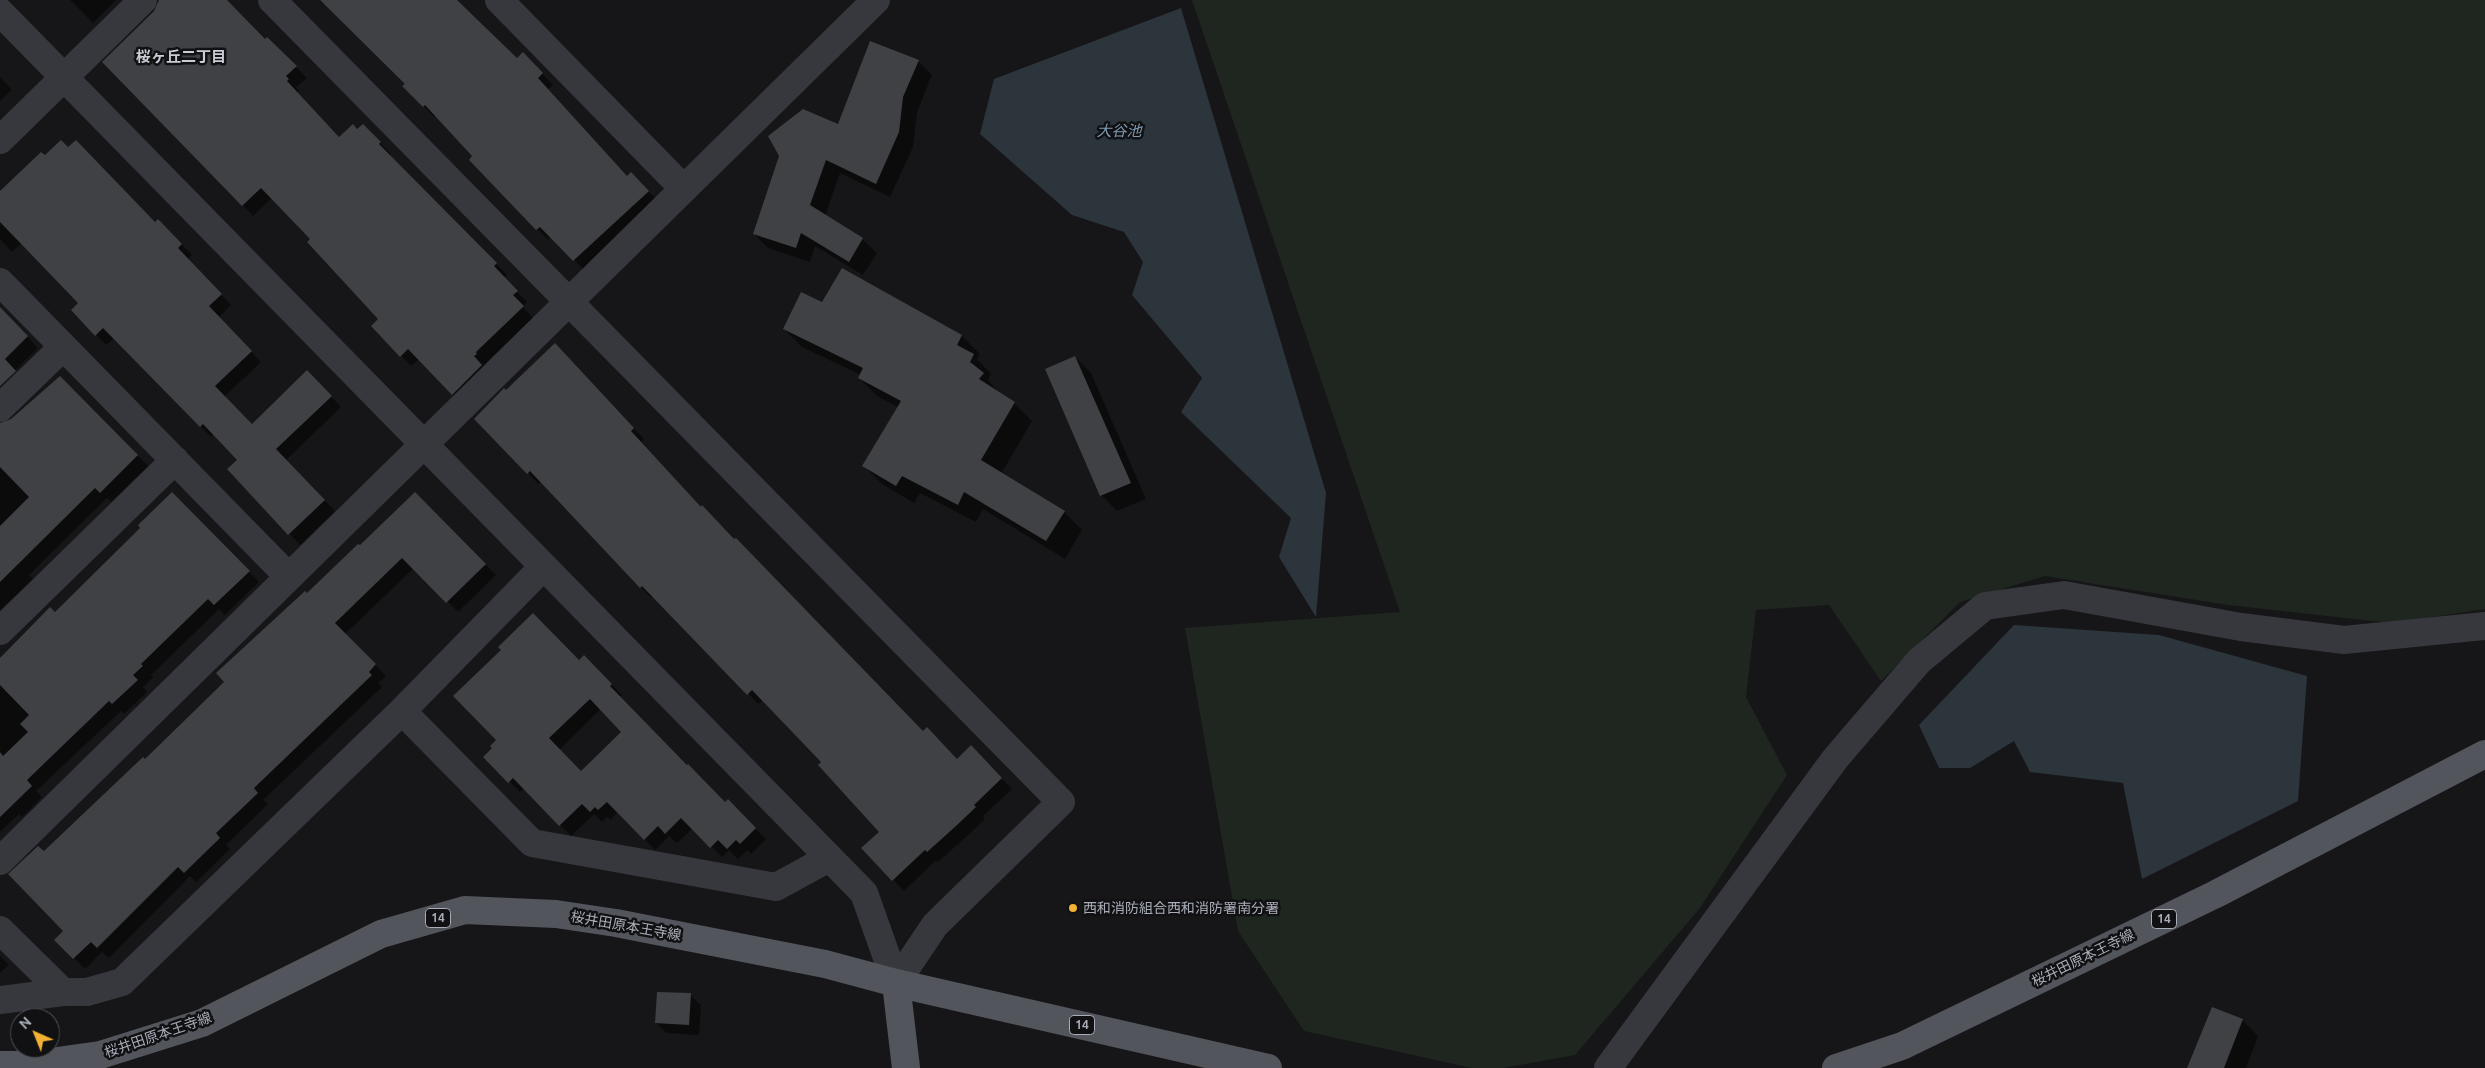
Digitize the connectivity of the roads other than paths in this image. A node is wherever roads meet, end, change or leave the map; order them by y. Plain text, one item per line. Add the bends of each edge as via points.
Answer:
1 (142, 0) edge
2 (272, 0) edge
3 (499, 0) edge
4 (876, 0) edge
5 (0, 12) edge
6 (63, 77) junction
7 (0, 140) edge
8 (683, 188) junction
9 (0, 282) edge
10 (570, 302) junction
11 (62, 347) junction
12 (0, 408) edge
13 (423, 446) junction
14 (175, 460) junction
15 (543, 567) junction
16 (288, 576) junction
17 (2485, 626) edge
18 (0, 632) edge
19 (402, 711) junction
20 (2485, 754) edge
21 (829, 858) junction
22 (0, 861) edge
23 (0, 930) edge
24 (896, 983) junction
25 (63, 992) junction
26 (0, 1000) edge
27 (0, 1065) edge
28 (906, 1068) edge
29 (1268, 1068) edge
30 (1608, 1068) edge
31 (1836, 1068) edge

1 - 6 street
2 - 10 street
3 - 8 street
4 - 8 street
5 - 6 street
6 - 7 street
6 - 13 street
8 - 10 street
9 - 11 street
10 - 13 street
10 - 24 street via 1061,802 935,925
11 - 12 street
11 - 14 street
13 - 15 street
13 - 16 street
14 - 16 street
14 - 18 street
15 - 19 street
15 - 21 street
16 - 22 street
17 - 30 street via 2344,640 2241,627 2064,595 1985,606 1920,660 1835,759
19 - 21 street via 532,843 776,887
19 - 25 street via 122,982 87,992
20 - 31 main road, 桜井田原本王寺線 / 14 via 2216,894 1911,1042
21 - 24 street via 864,893
23 - 25 street
24 - 27 main road, 桜井田原本王寺線 / 14 via 824,964 616,923 556,914 465,910 381,934 202,1023 100,1055 28,1065
24 - 28 main road
24 - 29 main road, 桜井田原本王寺線 / 14
25 - 26 street

